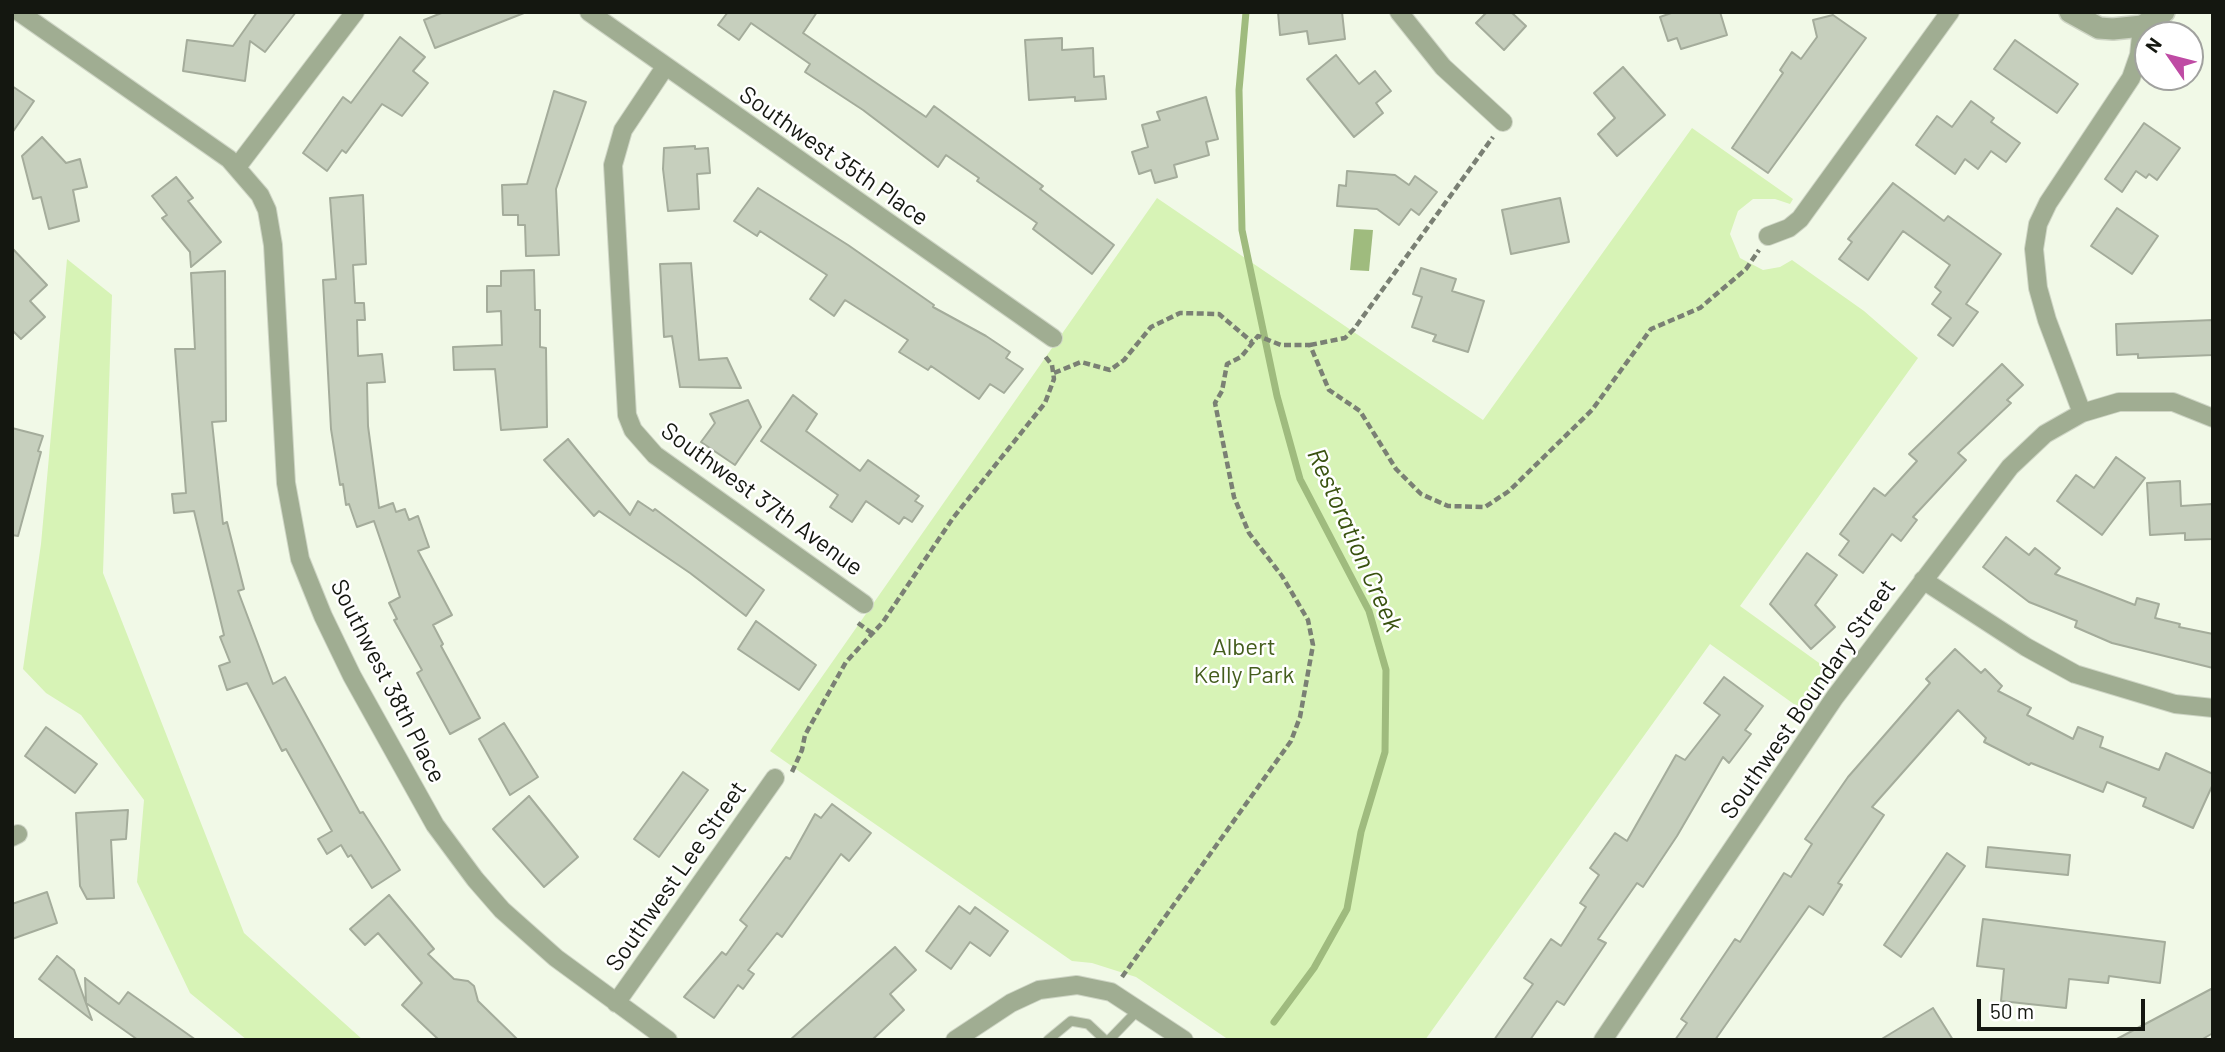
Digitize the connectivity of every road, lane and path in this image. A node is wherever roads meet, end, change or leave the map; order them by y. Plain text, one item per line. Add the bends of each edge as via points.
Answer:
1 (19, 12) edge
2 (355, 12) edge
3 (589, 12) edge
4 (1399, 12) edge
5 (1950, 12) edge
6 (2070, 12) edge
7 (2134, 26) edge
8 (665, 67) junction
9 (2134, 69) edge
10 (1503, 122) joint
11 (237, 167) junction
12 (1768, 236) joint
13 (1053, 338) dead end
14 (1252, 342) junction
15 (1310, 345) junction
16 (2082, 413) junction
17 (2213, 418) edge
18 (1923, 580) junction
19 (864, 604) dead end
20 (2213, 708) edge
21 (775, 778) joint
22 (1111, 992) junction
23 (616, 1003) junction
24 (1139, 1009) junction
25 (668, 1040) edge
26 (955, 1040) edge
27 (1048, 1040) edge
28 (1107, 1040) edge
29 (1184, 1040) edge
30 (1603, 1040) edge

1 - 11 street
2 - 11 street
3 - 8 street, Southwest 35th Place
4 - 10 street via 1443,67
5 - 12 street via 1800,219
6 - 7 street via 2099,28
8 - 13 street, Southwest 35th Place
8 - 19 street, Southwest 37th Avenue via 623,130 613,164 625,400 633,430 655,455
9 - 16 street via 2048,203 2034,249 2047,320
10 - 15 path via 1354,329 1345,338
11 - 23 street, Southwest 38th Place via 260,195 270,223 286,483 300,559 323,616 436,825 475,879 524,931
12 - 15 path via 1746,269 1700,308 1651,329 1592,410 1509,491 1485,507 1448,506 1421,494 1396,469 1360,411 1329,390
14 - 15 path via 1258,336 1280,344
14 - 21 path via 1219,314 1181,313 1151,327 1110,370 1081,362 1054,373 1045,403 953,518 883,622 846,662 784,784
14 - 22 path via 1241,357 1227,364 1215,403 1217,421 1241,517 1312,629 1300,717 1291,741
16 - 17 street, Southwest Boundary Street via 2146,400 2173,402
16 - 18 street, Southwest Boundary Street via 2045,433 2010,467
18 - 20 street via 2075,674 2175,705
18 - 30 street, Southwest Boundary Street via 1835,697
21 - 23 street, Southwest Lee Street
22 - 24 street
22 - 26 street via 1077,985 1039,990 1010,1003
23 - 25 street, Southwest 38th Place
24 - 28 lane
24 - 29 street
27 - 28 lane via 1070,1021 1088,1024

